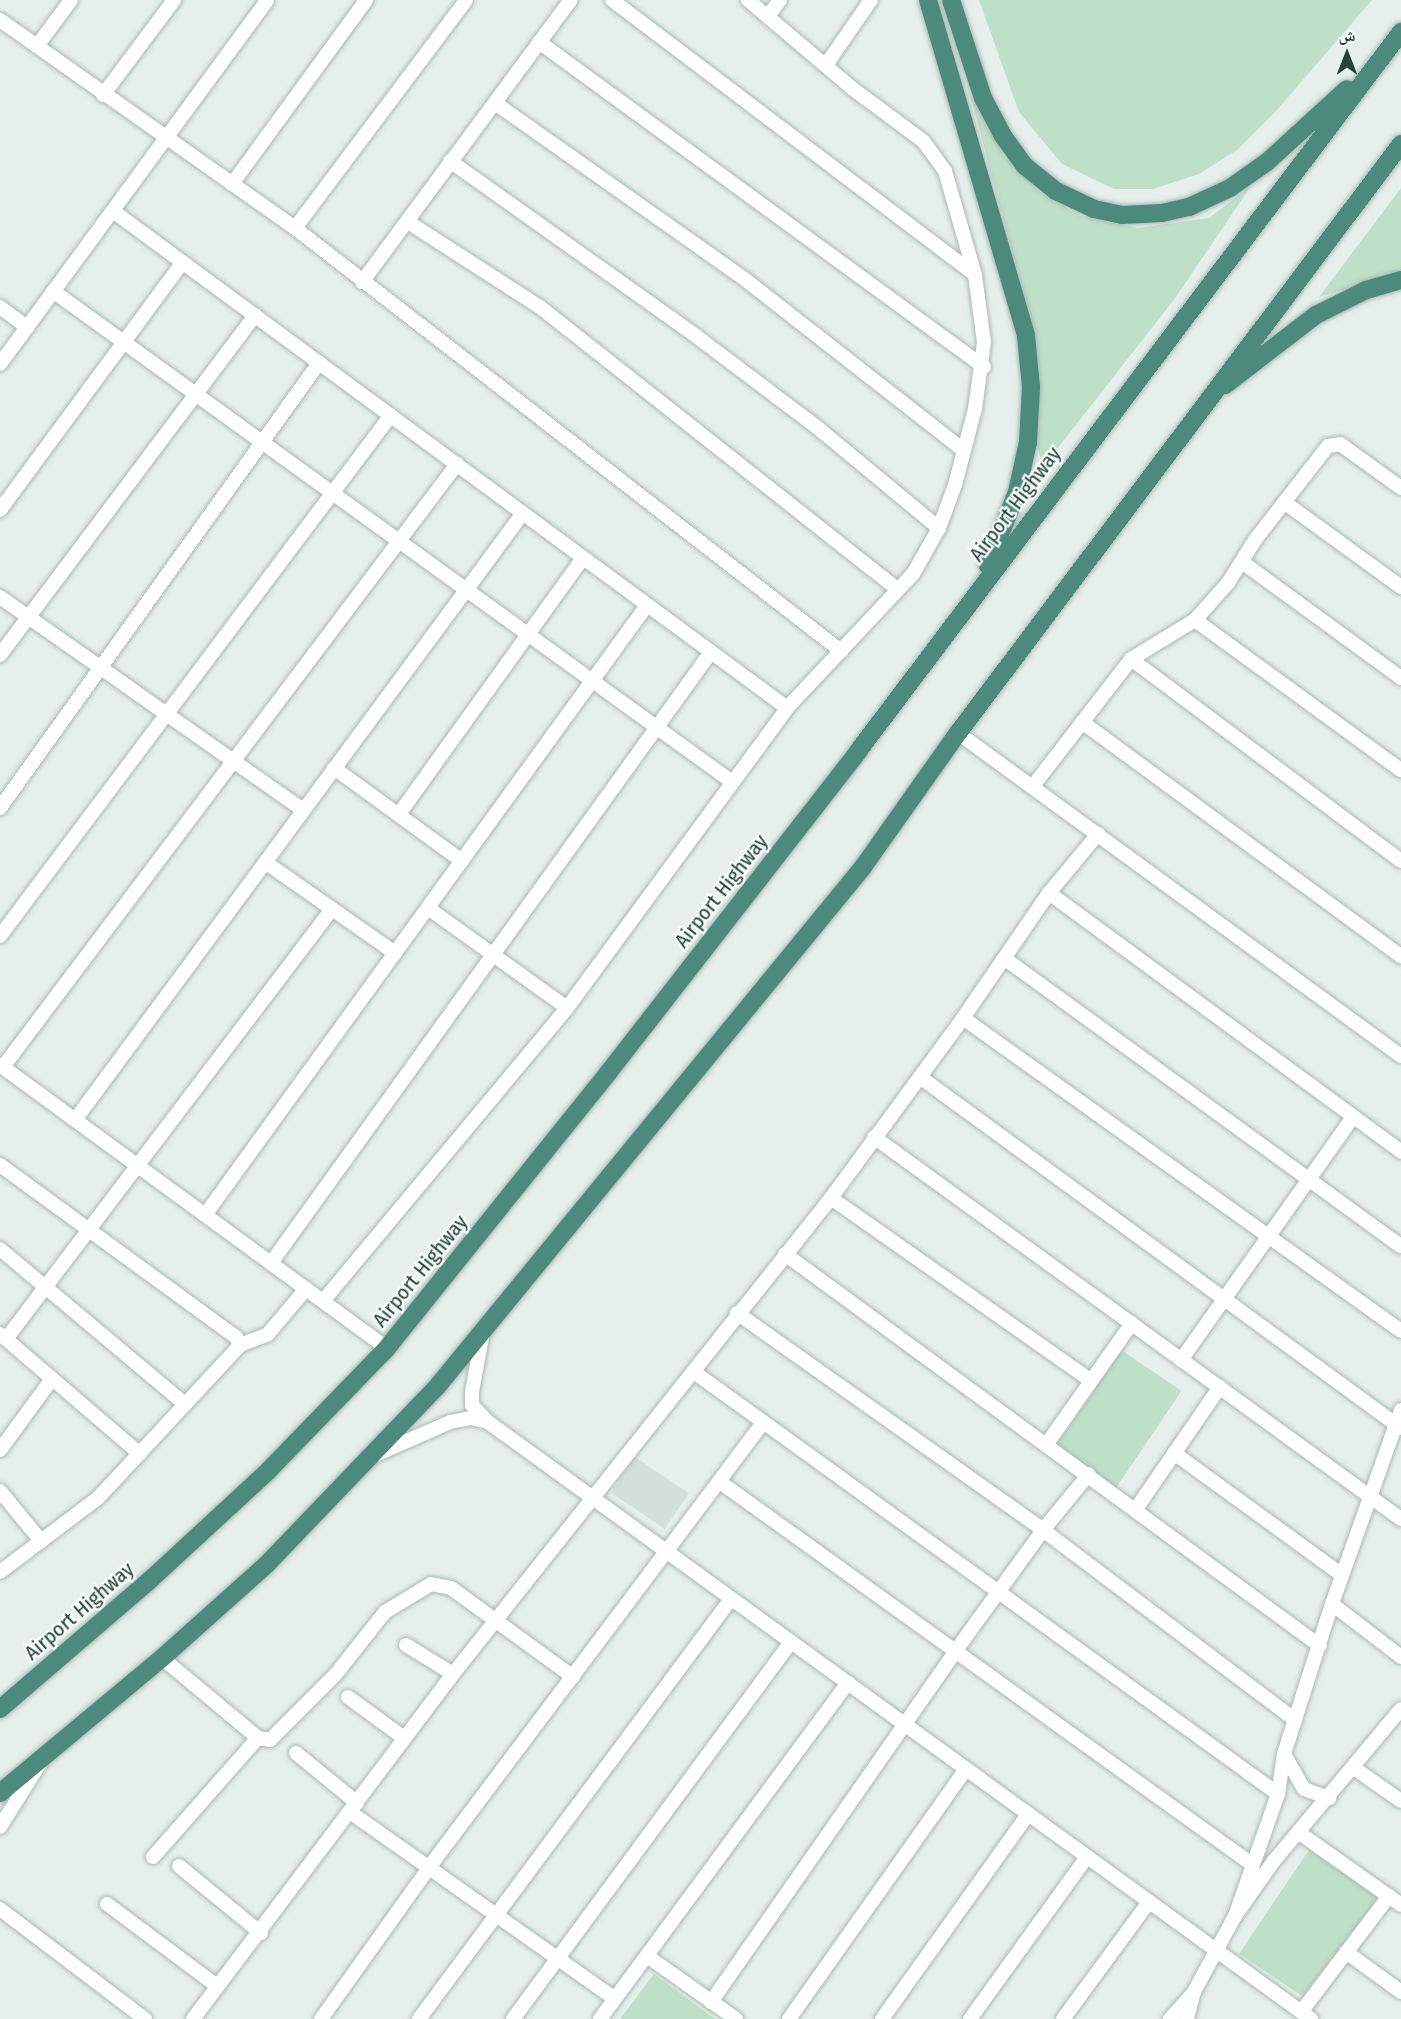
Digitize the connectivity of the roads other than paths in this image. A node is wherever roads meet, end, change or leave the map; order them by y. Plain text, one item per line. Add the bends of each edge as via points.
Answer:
1 (71, 0) edge
2 (174, 0) edge
3 (267, 0) edge
4 (366, 0) edge
5 (466, 0) edge
6 (571, 0) edge
7 (612, 0) edge
8 (748, 0) edge
9 (780, 0) edge
10 (871, 0) edge
11 (928, 0) edge
12 (951, 0) edge
13 (768, 16) junction
14 (0, 20) edge
15 (1401, 32) edge
16 (539, 42) junction
17 (37, 46) junction
18 (826, 64) junction
19 (1376, 64) junction
20 (103, 95) junction
21 (495, 103) junction
22 (167, 138) junction
23 (1401, 144) edge
24 (450, 160) junction
25 (232, 184) junction
26 (112, 211) junction
27 (408, 222) junction
28 (295, 228) junction
29 (183, 262) junction
30 (975, 275) junction
31 (1401, 280) edge
32 (362, 282) junction
33 (53, 291) junction
34 (0, 307) edge
35 (255, 315) junction
36 (27, 327) junction
37 (124, 342) junction
38 (319, 363) junction
39 (0, 364) edge
40 (984, 367) junction
41 (196, 394) junction
42 (1207, 399) junction
43 (390, 416) junction
44 (263, 442) junction
45 (963, 450) junction
46 (457, 464) junction
47 (1400, 485) edge
48 (333, 493) junction
49 (1284, 502) junction
50 (0, 510) edge
51 (523, 513) junction
52 (939, 528) junction
53 (399, 541) junction
54 (583, 558) junction
55 (1242, 562) junction
56 (1401, 587) edge
57 (466, 589) junction
58 (897, 589) junction
59 (976, 594) junction
60 (0, 597) edge
61 (647, 605) junction
62 (28, 617) junction
63 (1195, 620) junction
64 (528, 634) junction
65 (841, 651) junction
66 (711, 652) junction
67 (0, 655) edge
68 (1131, 659) junction
69 (102, 666) junction
70 (1401, 678) edge
71 (592, 681) junction
72 (787, 708) junction
73 (167, 713) junction
74 (1082, 722) junction
75 (657, 728) junction
76 (958, 733) junction
77 (234, 760) junction
78 (334, 768) junction
79 (1401, 770) edge
80 (731, 781) junction
81 (1033, 786) junction
82 (0, 808) edge
83 (303, 810) junction
84 (399, 814) junction
85 (1098, 834) junction
86 (462, 861) junction
87 (1401, 861) edge
88 (265, 862) junction
89 (1049, 893) junction
90 (428, 908) junction
91 (332, 909) junction
92 (0, 936) edge
93 (395, 953) junction
94 (493, 955) junction
95 (1401, 956) edge
96 (1004, 958) junction
97 (567, 1008) junction
98 (963, 1018) junction
99 (1401, 1056) edge
100 (2, 1066) edge
101 (920, 1077) junction
102 (1353, 1117) junction
103 (75, 1120) junction
104 (874, 1137) junction
105 (1401, 1152) edge
106 (137, 1165) junction
107 (0, 1166) edge
108 (1308, 1176) junction
109 (831, 1198) junction
110 (205, 1215) junction
111 (88, 1228) junction
112 (1270, 1234) junction
113 (1401, 1246) edge
114 (0, 1249) edge
115 (784, 1254) junction
116 (271, 1263) junction
117 (46, 1286) junction
118 (306, 1289) junction
119 (1224, 1297) junction
120 (323, 1301) junction
121 (737, 1312) junction
122 (1132, 1323) junction
123 (484, 1327) junction
124 (1401, 1331) edge
125 (3, 1337) edge
126 (240, 1345) junction
127 (387, 1348) junction
128 (1181, 1360) junction
129 (694, 1372) junction
130 (52, 1379) junction
131 (1091, 1381) junction
132 (1220, 1387) junction
133 (185, 1404) junction
134 (1401, 1410) edge
135 (488, 1422) junction
136 (762, 1424) junction
137 (1398, 1426) edge
138 (1046, 1445) junction
139 (0, 1450) edge
140 (1174, 1453) junction
141 (141, 1454) junction
142 (372, 1456) junction
143 (1089, 1474) junction
144 (720, 1482) junction
145 (0, 1491) edge
146 (592, 1498) junction
147 (1371, 1498) junction
148 (1136, 1509) junction
149 (1401, 1519) edge
150 (1043, 1530) junction
151 (41, 1541) junction
152 (668, 1552) junction
153 (0, 1572) edge
154 (1342, 1575) junction
155 (1000, 1593) junction
156 (732, 1599) junction
157 (1332, 1604) junction
158 (497, 1619) junction
159 (790, 1641) junction
160 (406, 1645) dead end
161 (1320, 1646) junction
162 (957, 1649) junction
163 (1401, 1657) edge
164 (162, 1659) junction
165 (453, 1674) junction
166 (573, 1677) junction
167 (848, 1683) junction
168 (348, 1697) dead end
169 (0, 1709) edge
170 (1400, 1714) edge
171 (1295, 1720) junction
172 (907, 1726) junction
173 (258, 1738) junction
174 (404, 1738) junction
175 (296, 1753) dead end
176 (1284, 1754) junction
177 (45, 1756) junction
178 (1354, 1768) junction
179 (966, 1769) junction
180 (0, 1793) edge
181 (1278, 1794) junction
182 (1329, 1798) junction
183 (1401, 1801) edge
184 (354, 1808) junction
185 (1028, 1814) junction
186 (0, 1827) edge
187 (1298, 1832) junction
188 (153, 1857) dead end
189 (1088, 1857) junction
190 (1253, 1865) junction
191 (179, 1866) dead end
192 (430, 1866) junction
193 (1389, 1896) junction
194 (1149, 1902) junction
195 (107, 1904) dead end
196 (1401, 1905) edge
197 (0, 1909) edge
198 (494, 1916) junction
199 (1235, 1916) junction
200 (261, 1932) junction
201 (1216, 1950) junction
202 (1346, 1953) junction
203 (646, 1956) junction
204 (556, 1958) junction
205 (217, 1986) junction
206 (1194, 1992) junction
207 (1401, 1992) edge
208 (615, 1999) junction
209 (711, 2002) junction
210 (1306, 2015) edge
211 (145, 2019) edge
212 (193, 2019) edge
213 (321, 2019) edge
214 (419, 2019) edge
215 (513, 2019) edge
216 (600, 2019) edge
217 (736, 2019) edge
218 (789, 2019) edge
219 (882, 2019) edge
220 (970, 2019) edge
221 (1063, 2019) edge
222 (1170, 2019) edge
223 (1187, 2019) edge

1 - 17 street
2 - 20 street
3 - 22 street
4 - 25 street
5 - 28 street
6 - 16 street
7 - 30 street
8 - 13 street
9 - 13 street
10 - 18 street
11 - 59 highway via 1026,336 1031,387 1028,442 1017,492
12 - 19 highway via 983,98 1025,166 1056,191 1094,209 1122,215 1189,207 1230,188 1267,162
13 - 18 street
14 - 17 street
15 - 19 highway, Airport Highway
16 - 21 street
16 - 40 street
17 - 20 street
18 - 30 street via 923,141 936,157 959,214
19 - 59 highway, Airport Highway
20 - 22 street
21 - 24 street
21 - 45 street via 747,281
22 - 25 street
22 - 26 street
23 - 42 highway
24 - 27 street
24 - 52 street via 762,386
25 - 28 street
26 - 29 street
26 - 33 street
27 - 32 street
27 - 58 street via 540,307
28 - 32 street
29 - 35 street
29 - 37 street
30 - 40 street
31 - 42 highway via 1366,290 1316,315
32 - 65 street
33 - 36 street
33 - 37 street
34 - 36 street
35 - 38 street
35 - 41 street
36 - 39 street
37 - 41 street
37 - 50 street
38 - 43 street
38 - 44 street
40 - 45 street
41 - 44 street
41 - 62 street
42 - 76 highway
43 - 46 street
43 - 48 street
44 - 48 street
44 - 69 street
45 - 52 street
46 - 51 street
46 - 53 street
47 - 49 street via 1333,443
48 - 53 street
48 - 73 street
49 - 55 street
49 - 56 street
51 - 54 street
51 - 57 street
52 - 58 street via 913,573
53 - 57 street
53 - 77 street
54 - 61 street
54 - 64 street
55 - 63 street
55 - 70 street
57 - 64 street
57 - 78 street
58 - 65 street
59 - 127 highway, Airport Highway via 608,1073
60 - 62 street
61 - 66 street
61 - 71 street
62 - 67 street
62 - 69 street
63 - 68 street
63 - 79 street
64 - 71 street
64 - 84 street
65 - 72 street
66 - 72 street
66 - 75 street
68 - 74 street
68 - 87 street
69 - 73 street
69 - 82 street
71 - 75 street
71 - 86 street
72 - 80 street
73 - 77 street
73 - 92 street
74 - 81 street
74 - 95 street
75 - 80 street
75 - 94 street
76 - 81 street
76 - 123 highway via 863,867 608,1183
77 - 83 street
77 - 100 street
78 - 83 street
78 - 84 street
80 - 97 street
81 - 85 street
83 - 88 street
84 - 86 street
85 - 89 street
85 - 99 street
86 - 90 street
88 - 91 street
88 - 103 street
89 - 96 street
89 - 102 street
90 - 93 street
90 - 94 street
91 - 93 street
91 - 106 street
93 - 110 street
94 - 97 street
94 - 116 street
96 - 98 street
96 - 108 street
97 - 120 street
98 - 101 street
98 - 112 street
100 - 103 street
101 - 104 street
101 - 119 street
102 - 105 street
102 - 108 street
103 - 106 street
104 - 109 street
104 - 122 street
106 - 110 street
106 - 111 street
107 - 111 street
108 - 112 street
108 - 113 street
109 - 115 street
109 - 131 street
110 - 116 street
111 - 117 street
111 - 126 street via 236,1337
112 - 119 street
112 - 124 street
114 - 117 street
115 - 121 street
115 - 138 street
116 - 118 street
117 - 125 street
117 - 133 street
118 - 120 street
118 - 126 street via 268,1334
119 - 128 street
119 - 137 street
120 - 127 street
121 - 129 street
121 - 150 street
122 - 128 street
122 - 131 street
123 - 135 street via 472,1405
123 - 142 highway via 436,1388
125 - 130 street
126 - 133 street
127 - 169 highway, Airport Highway via 268,1471 150,1580
128 - 132 street
129 - 136 street
129 - 146 street
130 - 139 street
130 - 141 street
131 - 138 street
132 - 140 street
132 - 147 street
133 - 141 street
134 - 137 street
135 - 142 street via 471,1418 450,1422
135 - 146 street
136 - 144 street
136 - 155 street
137 - 147 street
138 - 143 street
140 - 148 street
140 - 154 street
141 - 151 street via 98,1498
142 - 164 highway via 267,1564
143 - 148 street
143 - 150 street
144 - 152 street
144 - 162 street
145 - 151 street
146 - 152 street
146 - 158 street
147 - 149 street
147 - 154 street
148 - 161 street
150 - 155 street
150 - 171 street
151 - 153 street
152 - 156 street
152 - 166 street
154 - 157 street
155 - 162 street
155 - 181 street
156 - 159 street
156 - 198 street
157 - 161 street
157 - 163 street
158 - 165 street
158 - 166 street
158 - 173 street via 444,1585 420,1588 385,1612 336,1674 270,1740
159 - 167 street
159 - 204 street
160 - 165 street
161 - 171 street
162 - 172 street
162 - 190 street
164 - 173 street
164 - 177 highway
165 - 174 street
166 - 192 street
167 - 172 street
167 - 203 street
168 - 174 street
170 - 178 street
171 - 176 street
172 - 179 street
172 - 209 street
173 - 188 street
174 - 184 street
175 - 184 street
176 - 181 street
176 - 182 street via 1304,1789
177 - 180 highway
177 - 186 street
178 - 182 street
178 - 183 street
179 - 185 street
179 - 218 street
181 - 190 street
182 - 187 street
184 - 192 street
184 - 200 street
185 - 189 street
185 - 219 street
187 - 193 street
187 - 199 street
189 - 194 street
189 - 220 street
190 - 199 street
191 - 200 street
192 - 198 street
192 - 213 street
193 - 196 street
193 - 202 street
194 - 201 street
194 - 221 street
195 - 205 street
197 - 211 street
198 - 204 street
198 - 214 street
199 - 201 street
200 - 205 street
201 - 206 street
201 - 210 street
202 - 207 street
202 - 210 street
203 - 208 street
203 - 209 street
204 - 208 street
204 - 215 street
205 - 212 street
206 - 222 street
206 - 223 street
208 - 216 street
209 - 217 street

